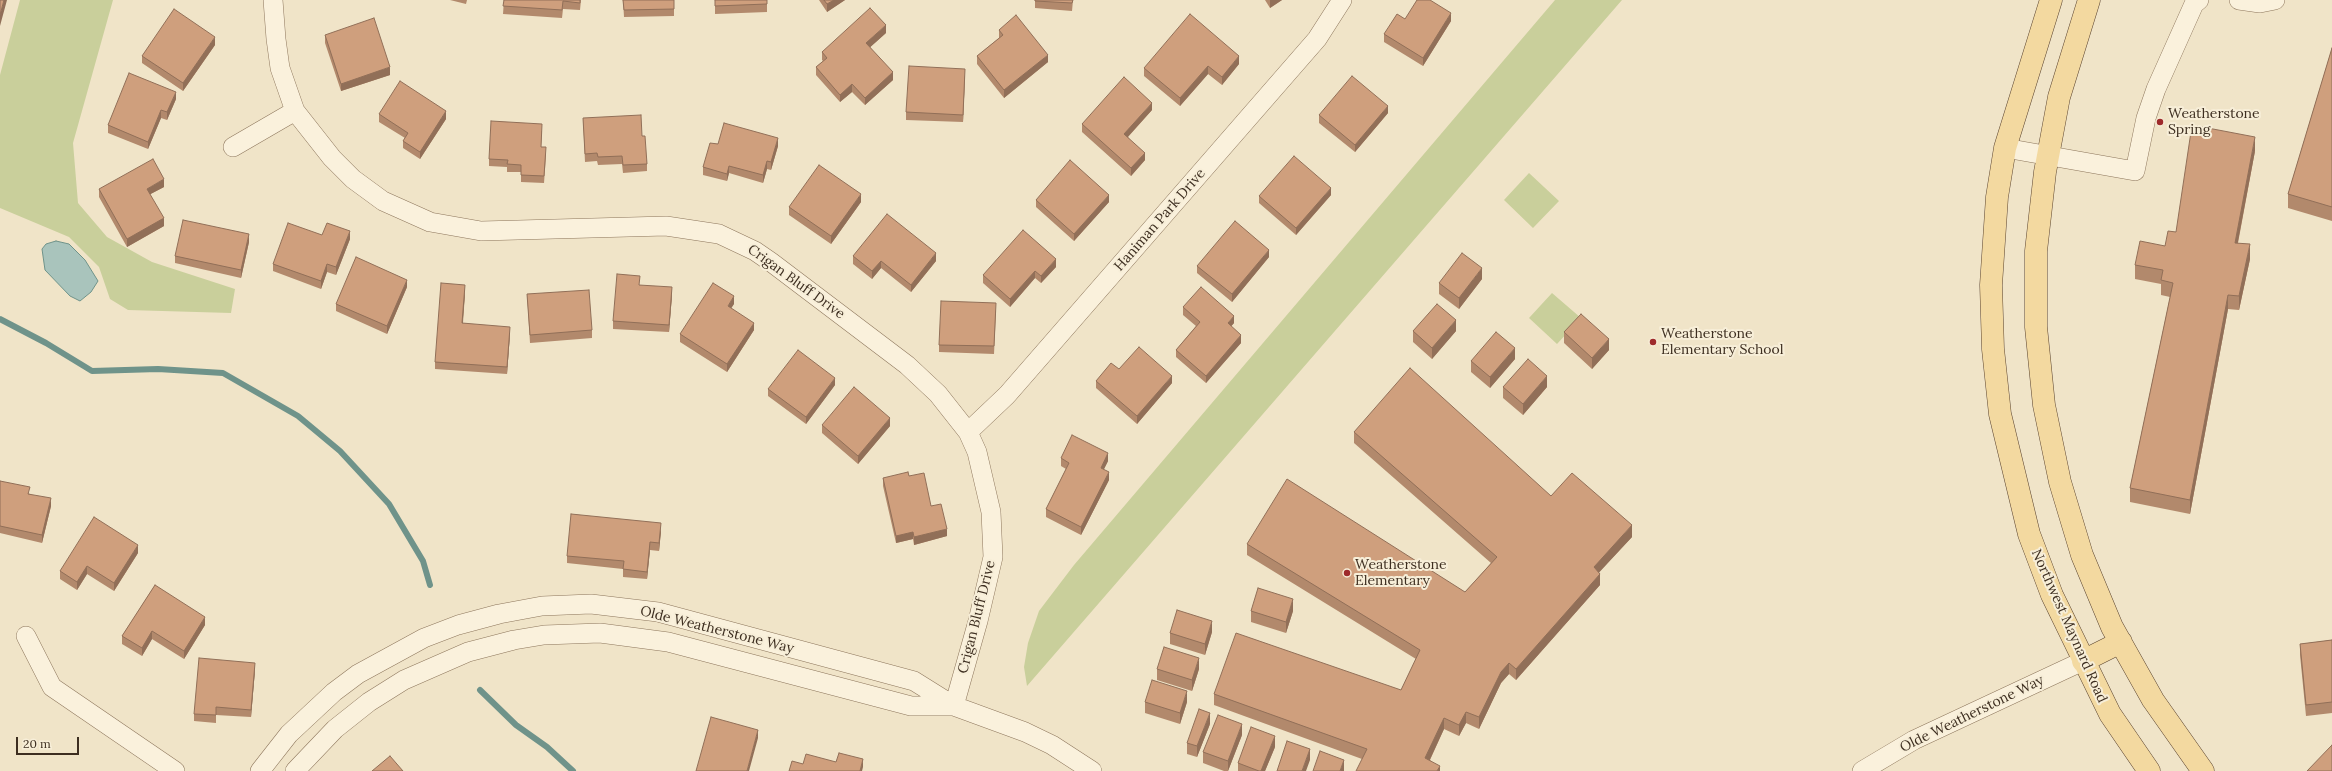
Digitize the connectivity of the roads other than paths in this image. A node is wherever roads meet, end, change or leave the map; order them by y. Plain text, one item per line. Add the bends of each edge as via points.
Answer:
1 (273, 0) edge
2 (1342, 0) edge
3 (2051, 0) edge
4 (2089, 0) edge
5 (2199, 0) edge
6 (2239, 0) edge
7 (2275, 0) edge
8 (295, 112) junction
9 (233, 147) dead end
10 (2005, 148) junction
11 (2047, 156) junction
12 (968, 432) junction
13 (26, 636) dead end
14 (2121, 642) junction
15 (2083, 661) junction
16 (954, 706) junction
17 (175, 771) edge
18 (260, 771) edge
19 (295, 771) edge
20 (1092, 771) edge
21 (1862, 771) edge
22 (2149, 771) edge
23 (2203, 771) edge

1 - 8 street, Crigan Bluff Drive via 280,68
2 - 12 street, Haniman Park Drive via 1317,38 1007,395
3 - 10 main road, Northwest Maynard Road
4 - 11 main road via 2058,97
5 - 11 street via 2194,4 2156,89 2146,118 2135,171
6 - 7 street via 2260,3
8 - 9 street
8 - 12 street, Crigan Bluff Drive via 332,158 353,179 383,201 430,222 482,231 666,226 719,234 740,242 771,262 906,365 938,394
10 - 11 street
10 - 15 main road, Northwest Maynard Road via 1997,197 1991,285 1993,349 2000,414 2029,534 2052,594
11 - 14 main road via 2036,251 2036,327 2044,405 2060,482 2082,556 2112,627
12 - 16 street, Crigan Bluff Drive via 977,452 991,512 993,557
13 - 17 street via 52,687
14 - 15 main road
14 - 23 main road via 2153,700
15 - 21 street, Olde Weatherstone Way via 1914,740
15 - 22 main road, Northwest Maynard Road via 2110,714
16 - 18 street, Olde Weatherstone Way via 914,681 658,612 591,604 542,606 458,625 390,655 358,674 311,712 289,734
16 - 19 street, Olde Weatherstone Way via 911,706 668,642 600,633 544,635 468,652 404,680 369,702 335,729
16 - 20 street, Olde Weatherstone Way via 1025,732 1052,745

